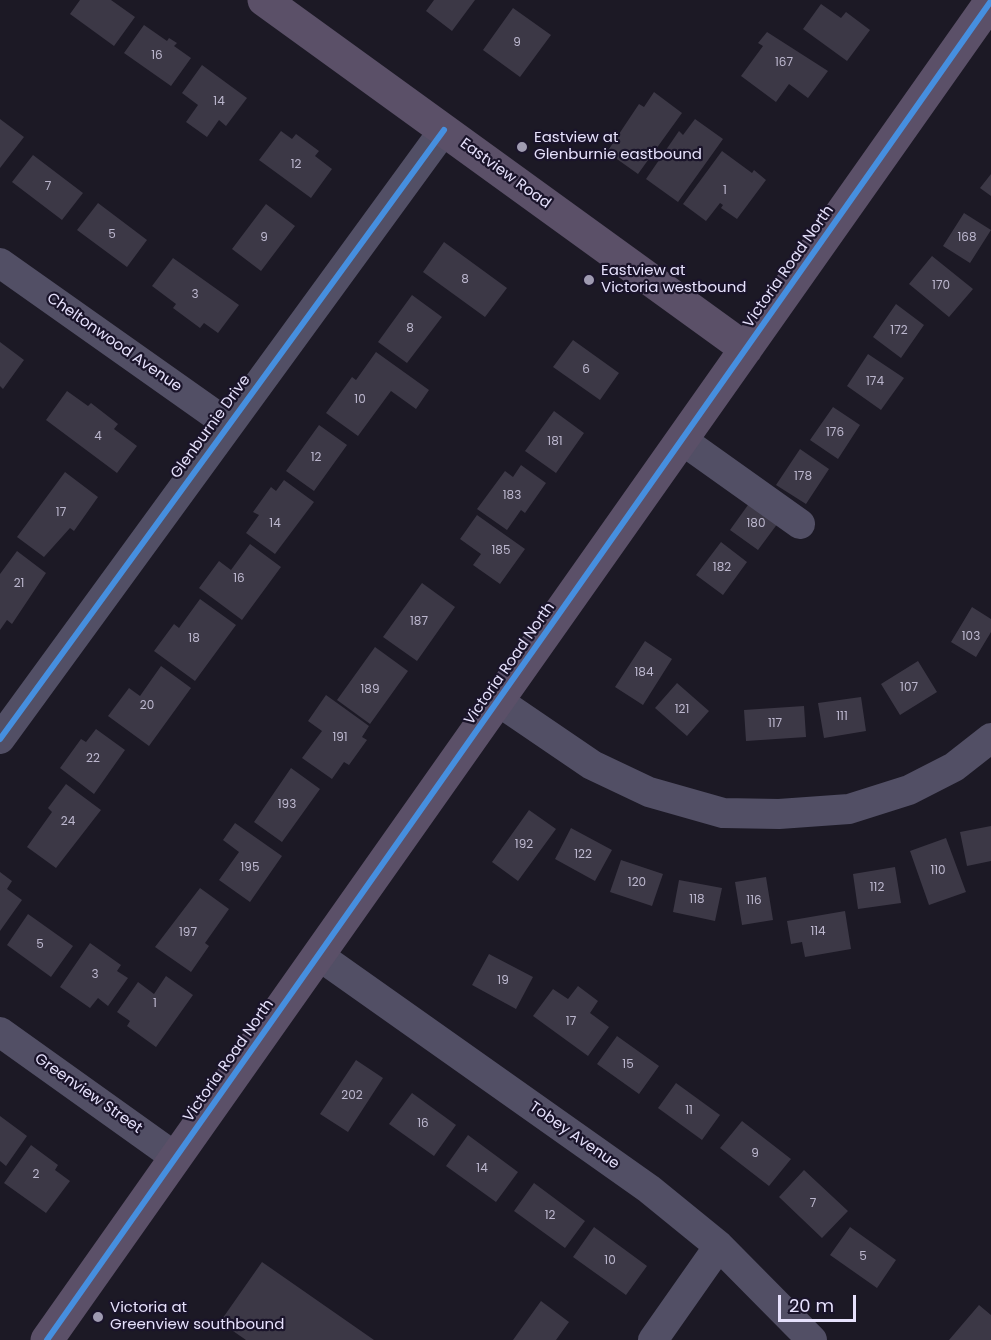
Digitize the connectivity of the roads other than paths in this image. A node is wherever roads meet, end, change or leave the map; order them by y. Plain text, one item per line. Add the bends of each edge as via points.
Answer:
1 (264, 0) edge
2 (991, 1) edge
3 (444, 130) junction
4 (0, 263) edge
5 (746, 349) junction
6 (228, 424) junction
7 (682, 440) junction
8 (800, 524) dead end
9 (498, 701) junction
10 (991, 738) edge
11 (0, 739) edge
12 (318, 955) junction
13 (0, 1032) edge
14 (176, 1156) junction
15 (720, 1246) junction
16 (47, 1340) edge
17 (653, 1340) edge
18 (812, 1340) edge

1 - 3 main road, Eastview Road
2 - 5 main road, Victoria Road North
3 - 5 main road, Eastview Road
3 - 6 street, Glenburnie Drive
4 - 6 street, Cheltonwood Avenue
5 - 7 main road, Victoria Road North
6 - 11 street, Glenburnie Drive
7 - 8 street
7 - 9 main road, Victoria Road North
9 - 10 street via 592,765 649,792 723,813 849,809 909,790 954,767
9 - 12 main road, Victoria Road North
12 - 14 main road, Victoria Road North
12 - 15 street, Tobey Avenue via 649,1189
13 - 14 street, Greenview Street
14 - 16 main road, Victoria Road North
15 - 17 street
15 - 18 street, Tobey Avenue

